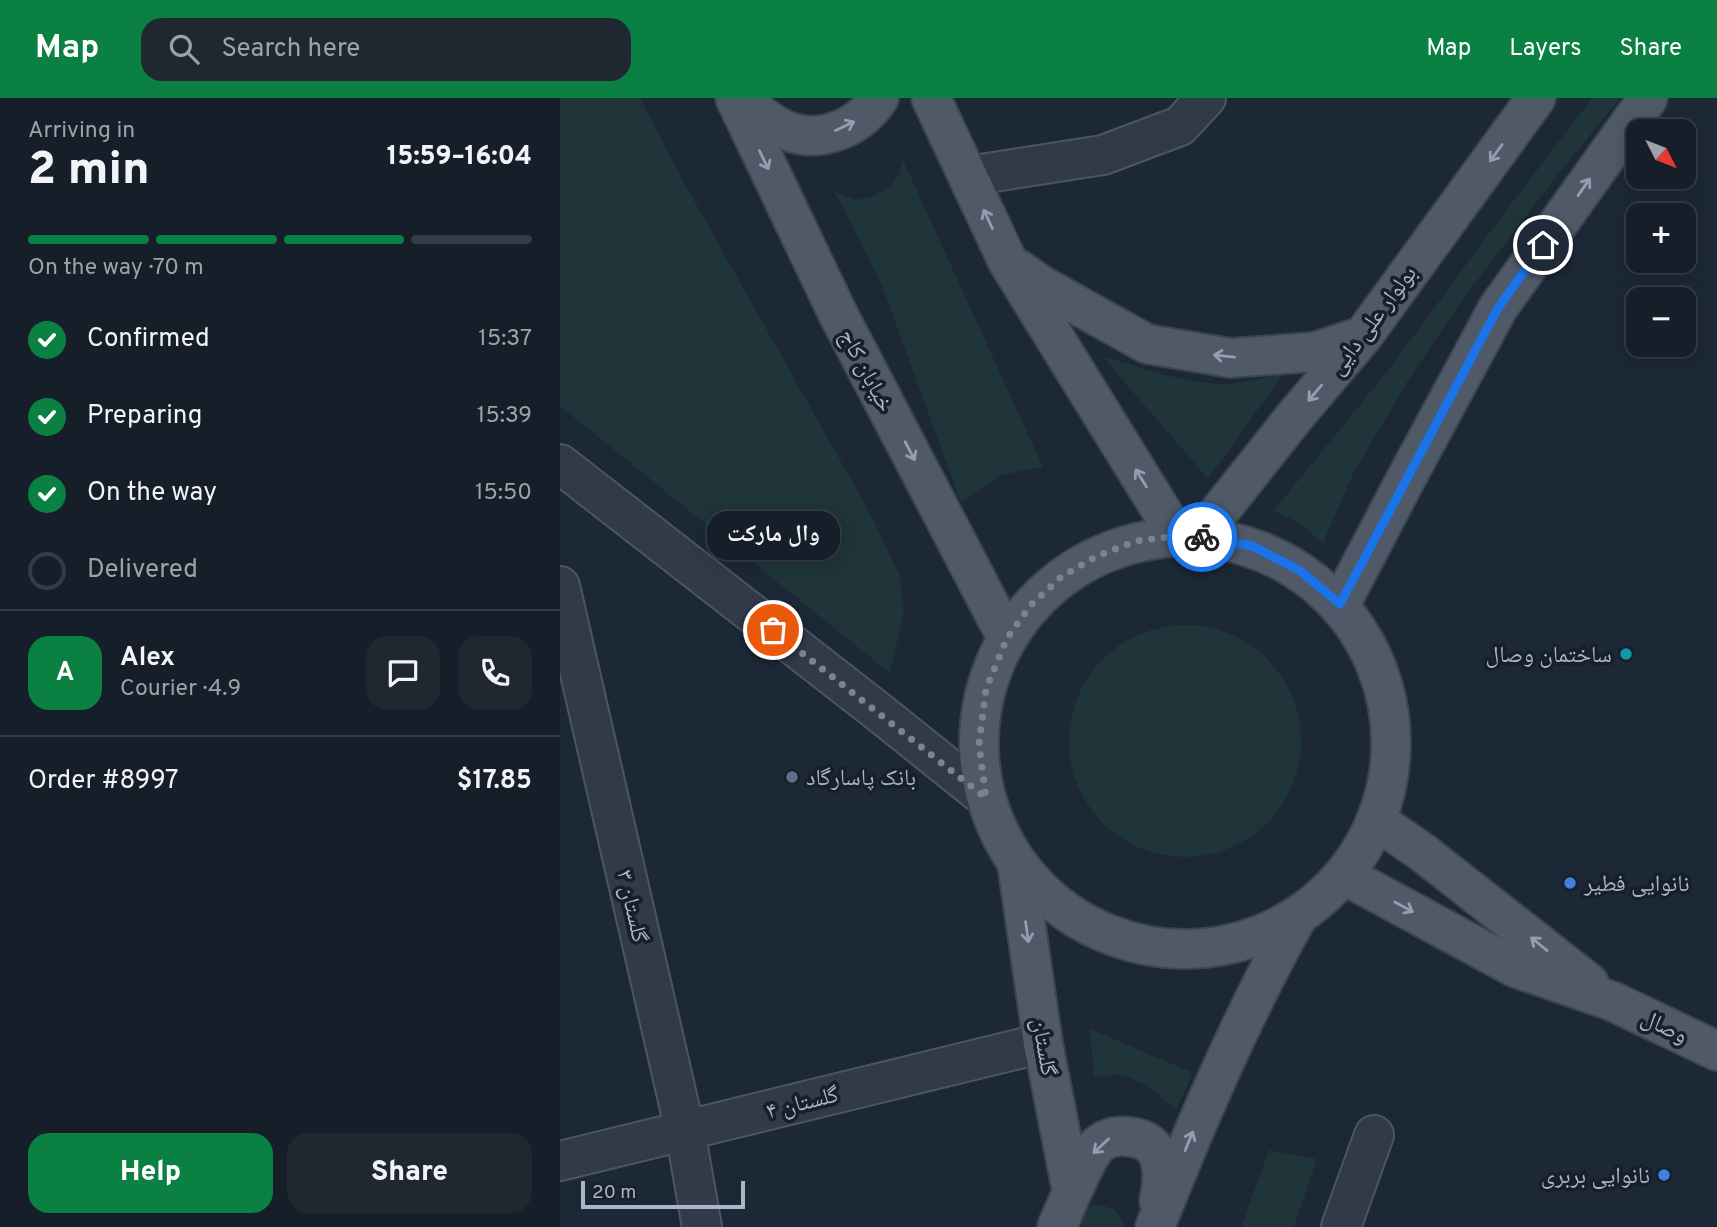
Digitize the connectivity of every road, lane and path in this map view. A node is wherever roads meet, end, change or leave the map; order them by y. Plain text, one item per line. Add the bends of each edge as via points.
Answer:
1 (735, 98) edge
2 (741, 98) edge
3 (879, 98) edge
4 (931, 98) edge
5 (1206, 98) edge
6 (1536, 98) edge
7 (1648, 98) edge
8 (968, 176) junction
9 (1008, 262) junction
10 (1363, 336) junction
11 (560, 464) edge
12 (1188, 536) junction
13 (560, 586) edge
14 (1340, 604) junction
15 (1007, 638) junction
16 (986, 798) junction
17 (1377, 821) junction
18 (1017, 864) junction
19 (1344, 875) junction
20 (1298, 916) junction
21 (1612, 1001) junction
22 (1043, 1043) junction
23 (1717, 1051) edge
24 (685, 1131) junction
25 (1374, 1135) dead end
26 (560, 1161) edge
27 (1072, 1192) junction
28 (702, 1227) edge
29 (1058, 1227) edge
30 (1154, 1227) edge
31 (1341, 1227) edge

1 -> 15 main road, خیابان کاج via 838,314
2 -> 3 main road via 786,131 813,136 845,129
4 - 8 main road
5 - 8 street via 1180,126 1103,155
6 -> 10 main road, بولوار علی دایی
14 -> 7 main road via 1498,308
9 -> 8 main road
10 -> 9 main road via 1314,352 1230,358 1147,344
12 -> 9 main road
10 -> 12 main road, بولوار علی دایی
11 - 16 street
12 - 14 main road via 1252,546 1299,570
12 - 15 main road via 1136,541 1097,556 1061,577 1031,605
13 - 24 street, گلستان ۳
14 - 17 main road via 1372,652 1390,707 1391,765
15 - 16 main road via 986,689 979,744
16 - 18 main road via 998,832
17 - 19 main road
21 -> 17 main road
18 - 20 main road via 1061,909 1116,939 1178,950 1240,943
18 -> 22 main road, گلستان
19 - 20 main road
19 -> 21 main road via 1516,968
30 -> 20 main road via 1195,1126
21 - 23 main road, وصال
22 - 24 street, گلستان ۴
22 - 27 main road, گلستان
24 - 26 street, گلستان ۴
24 - 28 street, گلستان ۳
25 - 31 street
27 - 29 main road
30 -> 27 main road via 1163,1174 1152,1146 1139,1138 1110,1137 1098,1146

